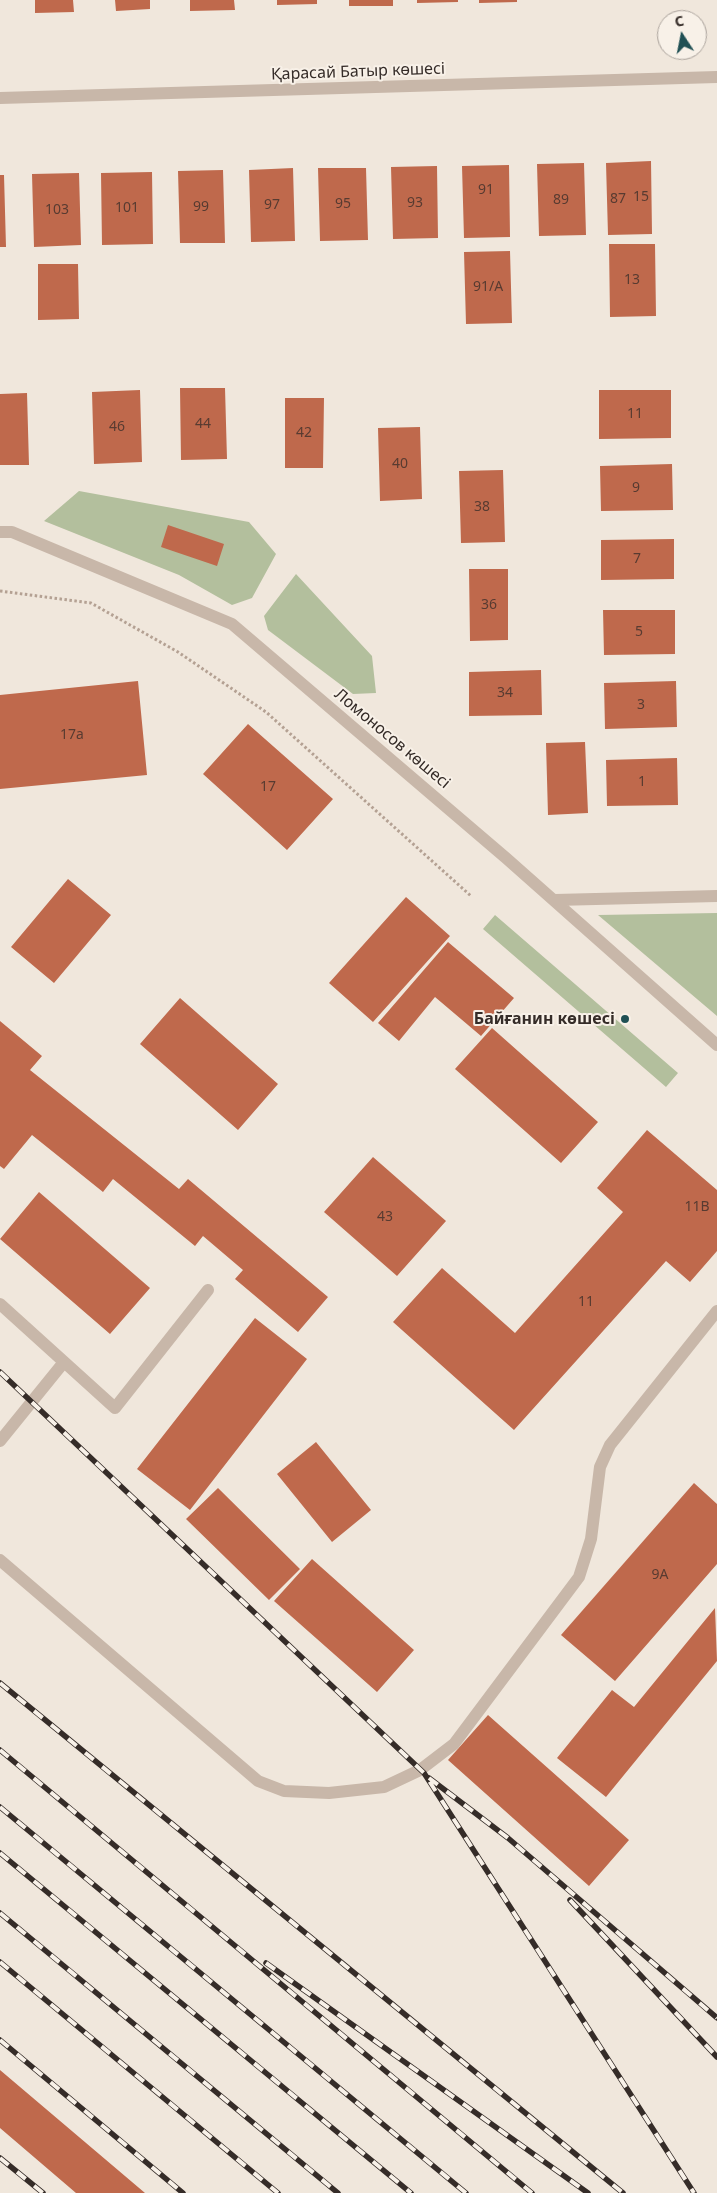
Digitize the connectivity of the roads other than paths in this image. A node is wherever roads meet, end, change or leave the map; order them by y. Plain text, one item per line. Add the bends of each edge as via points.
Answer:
1 (717, 77) edge
2 (0, 98) edge
3 (0, 532) edge
4 (717, 896) edge
5 (555, 900) junction
6 (717, 1045) edge
7 (208, 1290) dead end
8 (0, 1304) edge
9 (717, 1311) edge
10 (64, 1362) junction
11 (0, 1441) edge
12 (0, 1560) edge

1 - 2 street, Қарасай Батыр көшесі
3 - 5 street, Ломоносов көшесі via 12,532 232,624
4 - 5 street
5 - 6 street, Ломоносов көшесі
7 - 10 street via 115,1408
8 - 10 street
9 - 12 street via 610,1445 600,1467 591,1539 579,1578 454,1744 420,1770 384,1787 329,1793 284,1791 258,1781
10 - 11 street

